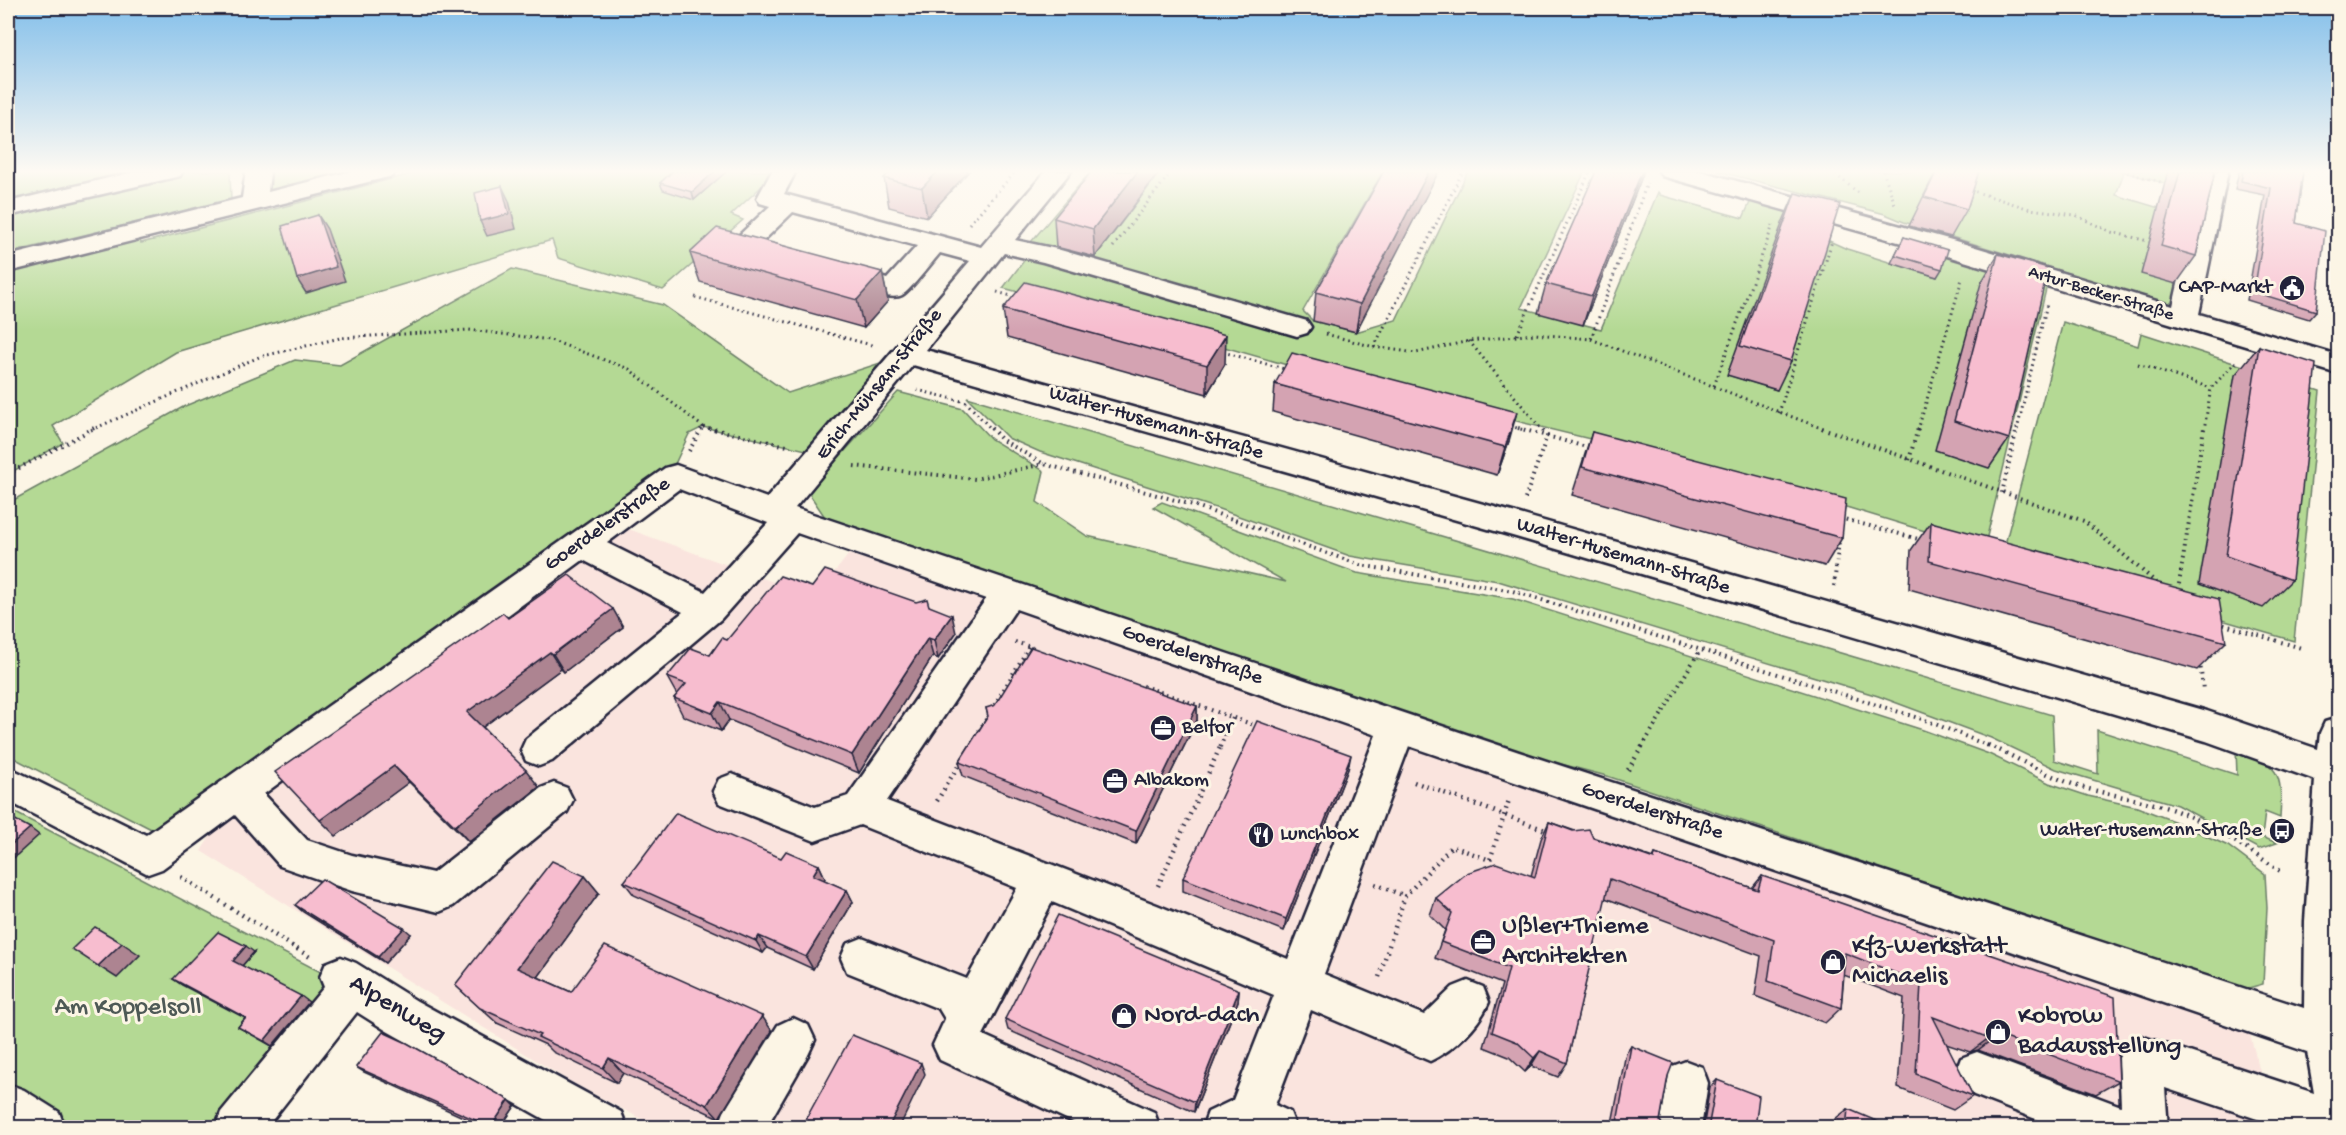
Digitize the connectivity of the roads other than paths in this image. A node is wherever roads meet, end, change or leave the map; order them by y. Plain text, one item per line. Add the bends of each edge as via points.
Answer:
1 (169, 224) edge
2 (766, 224) edge
3 (864, 224) edge
4 (1014, 224) edge
5 (1864, 224) edge
6 (2205, 224) edge
7 (941, 245) junction
8 (992, 250) junction
9 (8, 264) edge
10 (2184, 320) junction
11 (1297, 327) road end
12 (908, 354) junction
13 (2338, 365) edge
14 (782, 516) junction
15 (582, 543) junction
16 (1009, 593) junction
17 (709, 610) junction
18 (1398, 726) junction
19 (2338, 733) edge
20 (539, 750) dead end
21 (2335, 771) junction
22 (8, 783) edge
23 (237, 791) junction
24 (732, 791) dead end
25 (554, 800) dead end
26 (861, 808) junction
27 (1044, 879) junction
28 (862, 957) dead end
29 (1298, 985) junction
30 (1468, 1002) dead end
31 (969, 1019) junction
32 (2333, 1038) edge
33 (793, 1040) dead end
34 (1977, 1074) dead end
35 (1686, 1083) dead end
36 (8, 1106) edge
37 (2338, 1106) edge
38 (2338, 1123) edge
39 (1249, 1124) edge
40 (43, 1128) edge
41 (237, 1128) edge
42 (605, 1128) edge
43 (740, 1128) edge
44 (1138, 1128) edge
45 (1678, 1128) edge
46 (2119, 1128) edge
47 (2145, 1128) edge

1 - 9 street
2 - 7 street via 742,247 893,290
3 - 7 street
4 - 8 street, Erich-Mühsam-Straße
5 - 10 street, Artur-Becker-Straße
6 - 10 street, Artur-Becker-Straße
7 - 8 street
8 - 11 street via 1096,269
8 - 12 street, Erich-Mühsam-Straße
10 - 13 street, Artur-Becker-Straße
12 - 14 street, Erich-Mühsam-Straße via 824,454
12 - 21 street, Walter-Husemann-Straße via 2207,726
14 - 15 street, Goerdelerstraße via 676,476
14 - 16 street, Goerdelerstraße
14 - 17 street, Erich-Mühsam-Straße
15 - 17 street
15 - 23 street, Goerdelerstraße
16 - 18 street, Goerdelerstraße
16 - 26 street
17 - 20 street, Erich-Mühsam-Straße
18 - 29 street
18 - 32 street, Goerdelerstraße
19 - 21 street
21 - 32 street via 2325,974
22 - 23 street, Goerdelerstraße via 148,856
23 - 25 street via 294,853 352,873 439,893
24 - 26 street via 815,824
26 - 27 street
27 - 29 street
27 - 31 street
28 - 31 street via 954,994
29 - 30 street via 1430,1039
29 - 39 street
31 - 44 street via 955,1045
32 - 37 street
33 - 43 street
34 - 46 street
35 - 45 street
36 - 40 street
38 - 47 street via 2140,1058
41 - 42 street, Alpenweg via 347,980 402,1016

